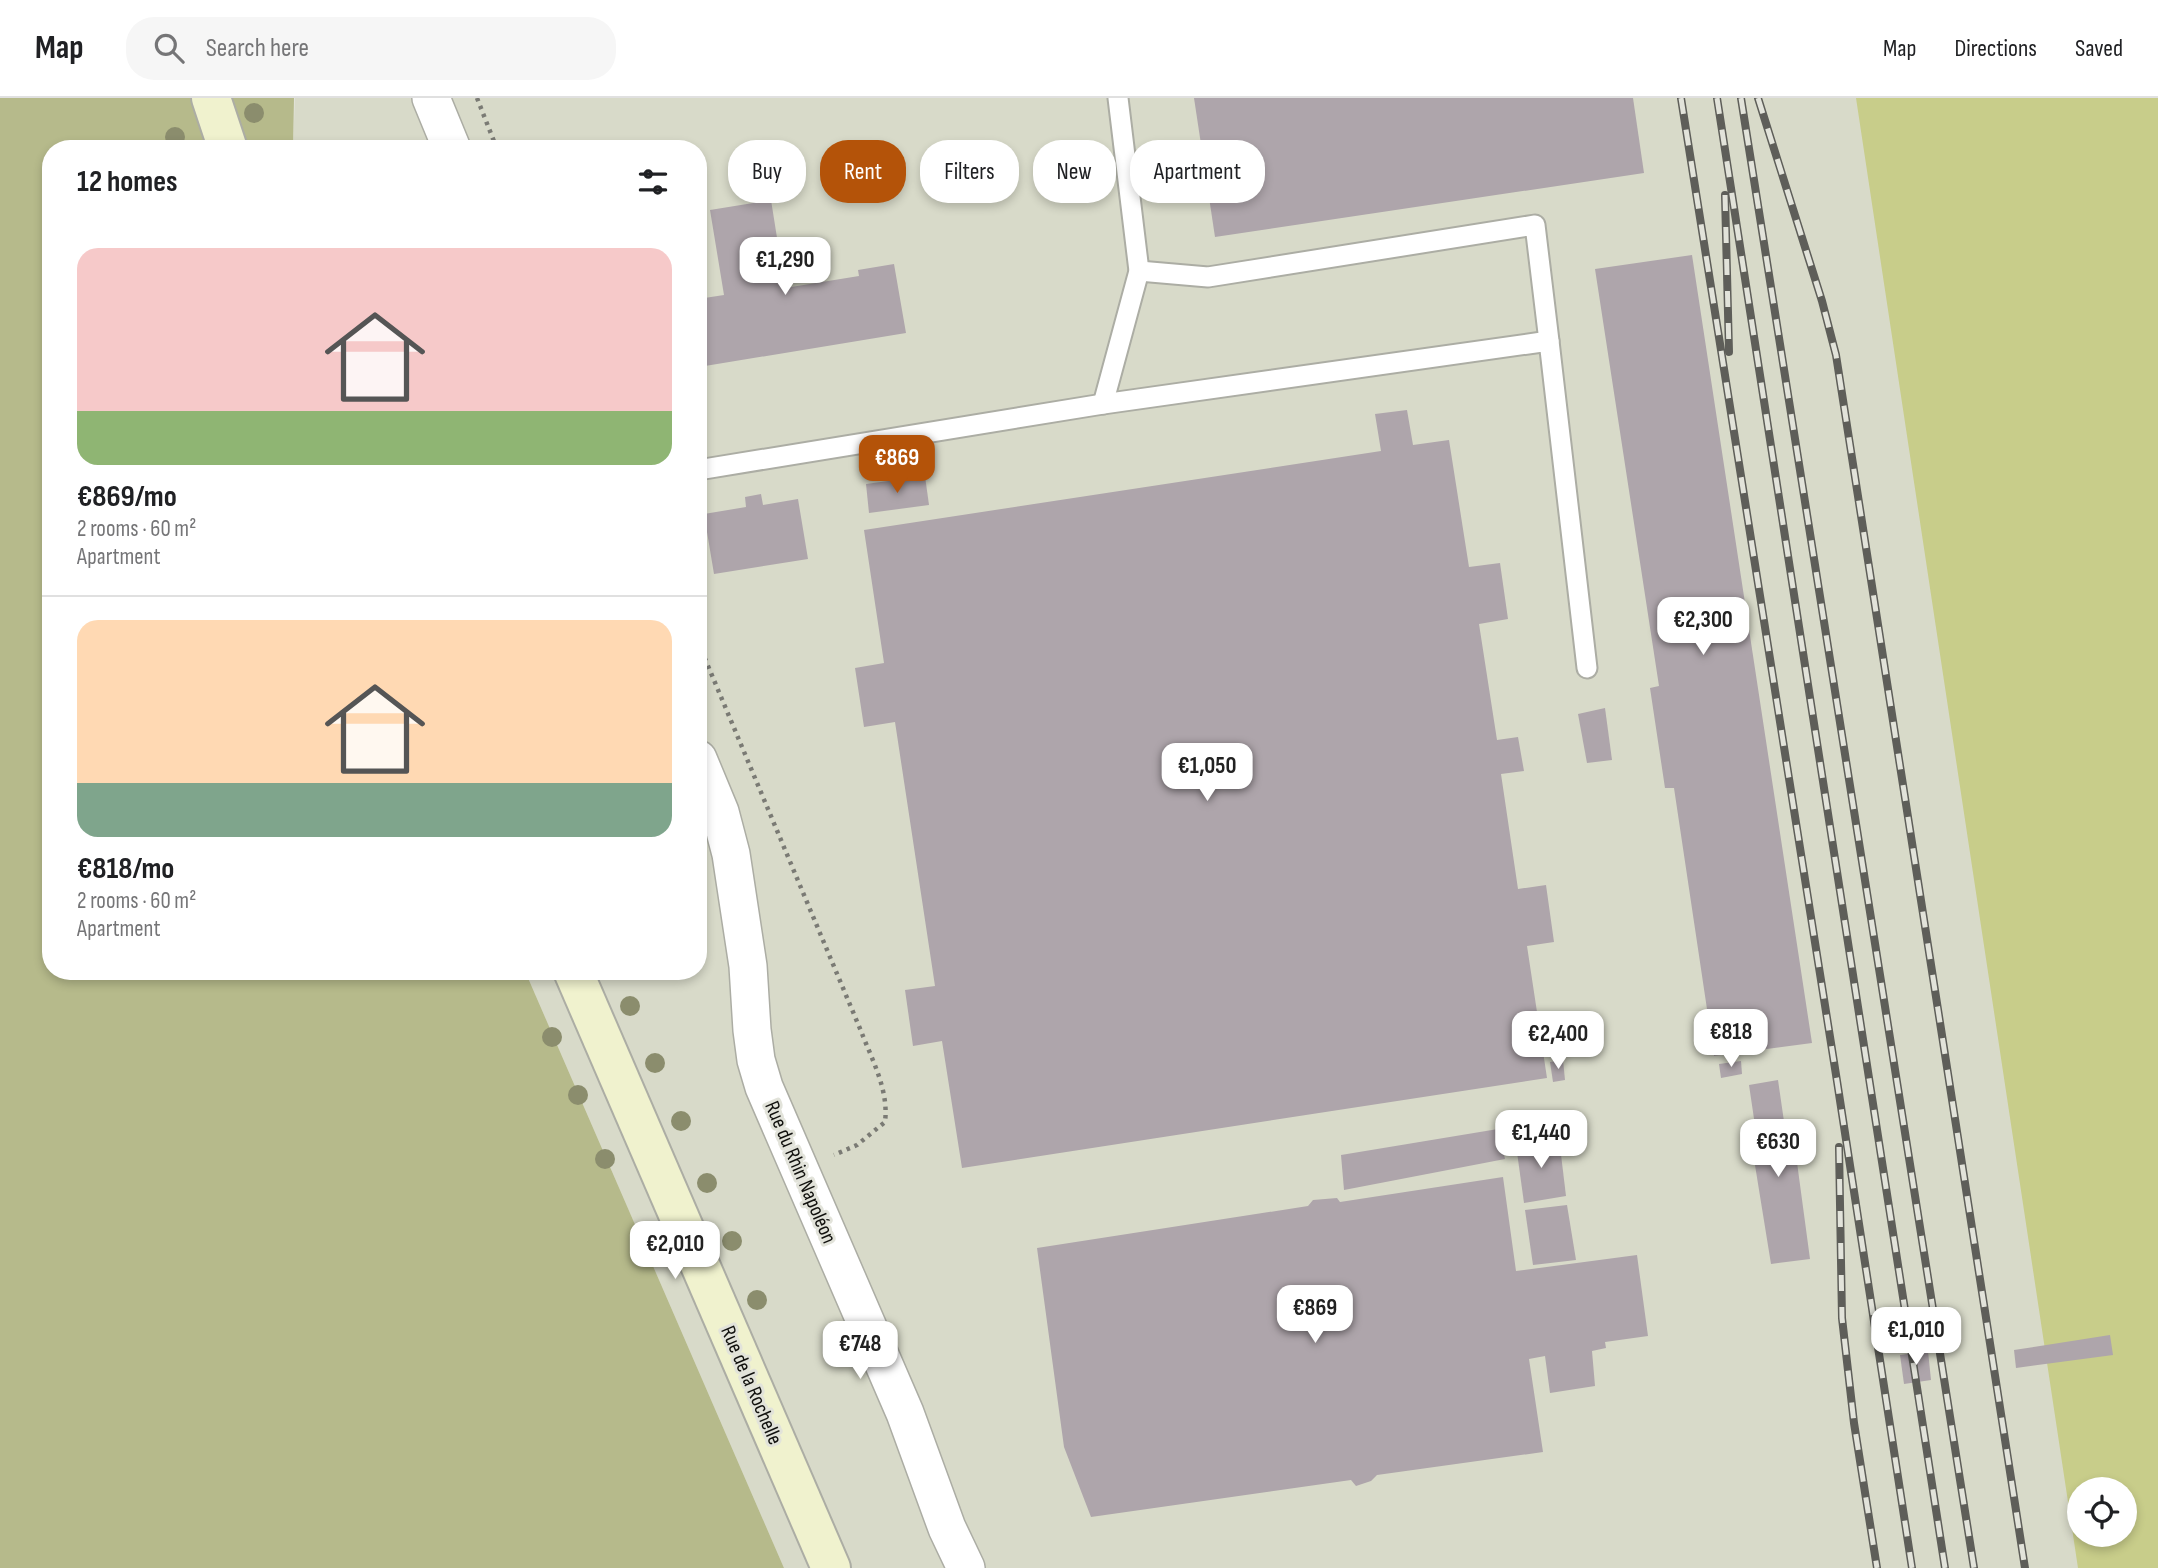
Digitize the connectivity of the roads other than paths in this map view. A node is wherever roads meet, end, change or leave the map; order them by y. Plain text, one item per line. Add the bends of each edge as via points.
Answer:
1 (211, 98) edge
2 (431, 98) edge
3 (1118, 98) edge
4 (225, 140) edge
5 (448, 140) edge
6 (1139, 271) junction
7 (1549, 341) junction
8 (1102, 404) junction
9 (707, 469) edge
10 (1587, 668) dead end
11 (707, 780) edge
12 (577, 980) edge
13 (831, 1568) edge
14 (966, 1568) edge

1 - 4 main road
2 - 5 street
3 - 6 lane
6 - 7 lane via 1208,277 1535,225
6 - 8 lane
7 - 8 lane
7 - 10 lane
8 - 9 lane
11 - 14 street, Rue du Rhin Napoléon via 731,854 748,966 751,1030 764,1087 905,1413
12 - 13 main road, Rue de la Rochelle

